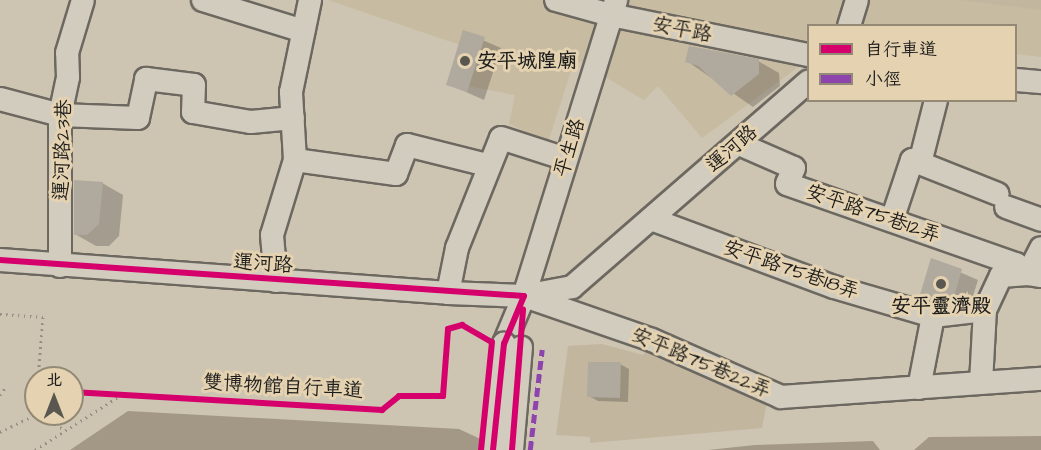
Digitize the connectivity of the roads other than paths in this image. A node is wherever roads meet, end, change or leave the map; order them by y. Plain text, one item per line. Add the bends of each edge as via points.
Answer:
1 (83, 0) edge
2 (203, 0) edge
3 (310, 0) edge
4 (556, 0) edge
5 (857, 0) edge
6 (614, 8) edge
7 (850, 24) edge
8 (303, 31) junction
9 (807, 55) edge
10 (1017, 80) edge
11 (1041, 82) edge
12 (807, 83) edge
13 (0, 99) edge
14 (935, 102) edge
15 (60, 116) junction
16 (293, 118) junction
17 (739, 144) junction
18 (566, 159) junction
19 (295, 160) junction
20 (920, 163) junction
21 (487, 165) junction
22 (651, 219) junction
23 (892, 220) junction
24 (1041, 220) edge
25 (1041, 248) edge
26 (0, 260) edge
27 (60, 266) junction
28 (1034, 275) edge
29 (276, 281) junction
30 (448, 293) junction
31 (524, 296) junction
32 (984, 310) junction
33 (933, 316) junction
34 (512, 345) junction
35 (1041, 379) edge
36 (981, 383) junction
37 (919, 388) junction
38 (493, 450) edge
39 (512, 450) edge

1 - 15 street, 運河路23巷 via 67,52 68,77
2 - 8 street
3 - 8 street
4 - 6 street, 安平路
5 - 7 street
6 - 9 street, 安平路
6 - 18 street, 平生路
8 - 16 street via 291,92
10 - 11 street
12 - 17 street, 運河路
13 - 15 street
14 - 20 street
15 - 16 street via 138,118 147,80 194,85 193,112 251,122
15 - 27 street, 運河路23巷
16 - 19 street
17 - 22 street, 運河路
17 - 23 street, 安平路75巷12弄 via 794,168 788,184
18 - 21 street via 501,138
18 - 31 street, 平生路
19 - 21 street via 396,174 407,145
19 - 29 street via 272,235
20 - 23 street via 912,160
20 - 24 street
21 - 30 street via 457,248
22 - 31 street, 運河路 via 572,287
22 - 33 street, 安平路75巷18弄 via 834,287
23 - 28 street, 安平路75巷12弄 via 1016,264
25 - 28 street
26 - 27 street, 運河路
27 - 29 street, 運河路
28 - 32 street via 1001,276
29 - 30 street, 運河路
30 - 31 street, 運河路
31 - 34 street, 平生路
31 - 37 street, 安平路75巷22弄 via 652,340 781,397
32 - 33 street
32 - 36 street
33 - 37 street
34 - 38 street, bridge
34 - 39 street, bridge
35 - 36 street, 安平路75巷22弄
36 - 37 street, 安平路75巷22弄

